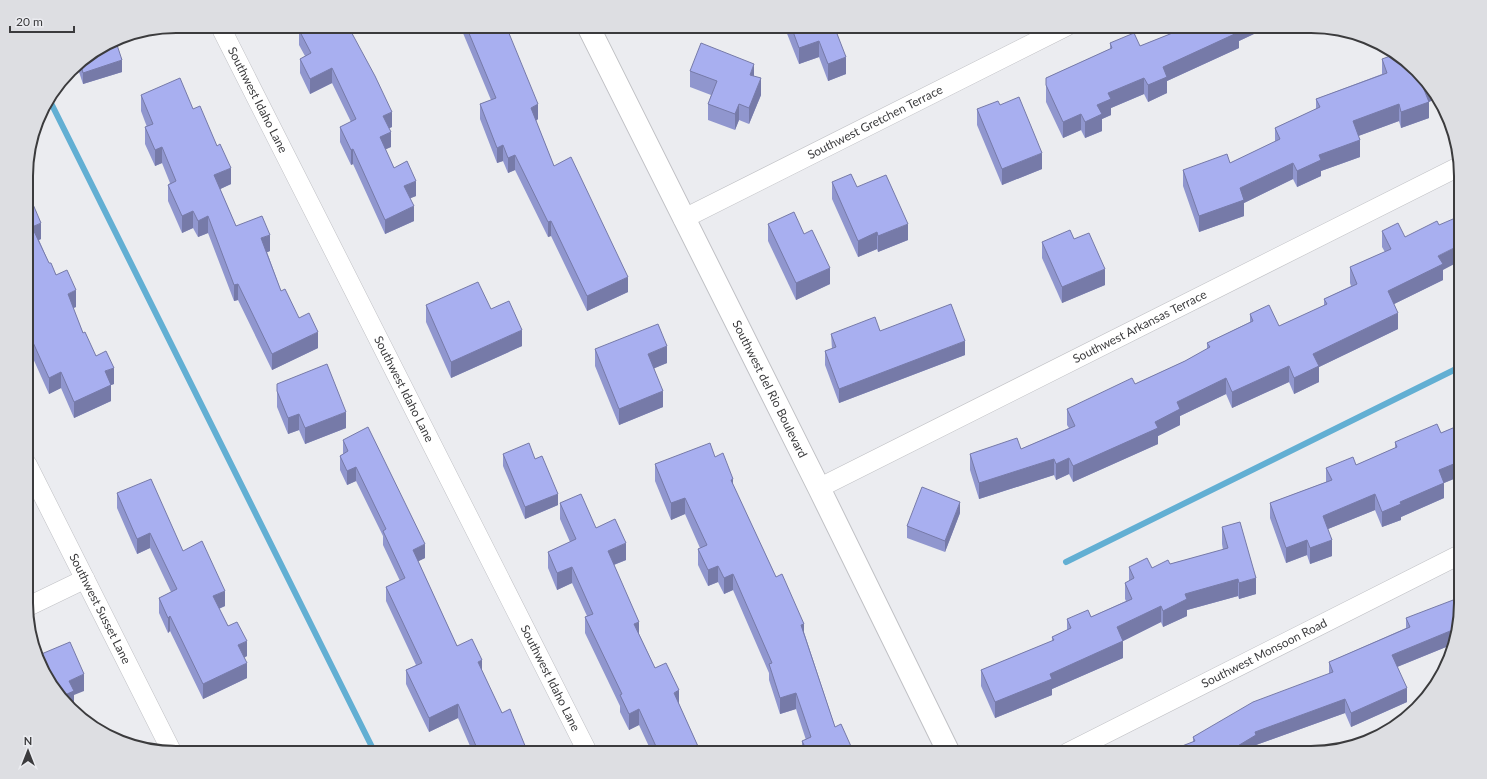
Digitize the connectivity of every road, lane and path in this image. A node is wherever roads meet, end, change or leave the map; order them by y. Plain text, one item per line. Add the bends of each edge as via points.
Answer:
1 (224, 33) edge
2 (591, 33) edge
3 (1053, 33) edge
4 (1454, 169) edge
5 (683, 219) junction
6 (33, 476) edge
7 (819, 488) junction
8 (1454, 558) edge
9 (85, 579) junction
10 (33, 605) edge
11 (169, 746) edge
12 (584, 746) edge
13 (946, 746) edge
14 (1081, 746) edge

1 - 12 street, Southwest Idaho Lane
2 - 5 street, Southwest del Rio Boulevard
3 - 5 street, Southwest Gretchen Terrace
4 - 7 street, Southwest Arkansas Terrace
5 - 7 street, Southwest del Rio Boulevard
6 - 9 street, Southwest Susset Lane
7 - 13 street, Southwest del Rio Boulevard
8 - 14 street, Southwest Monsoon Road
9 - 10 street
9 - 11 street, Southwest Susset Lane

